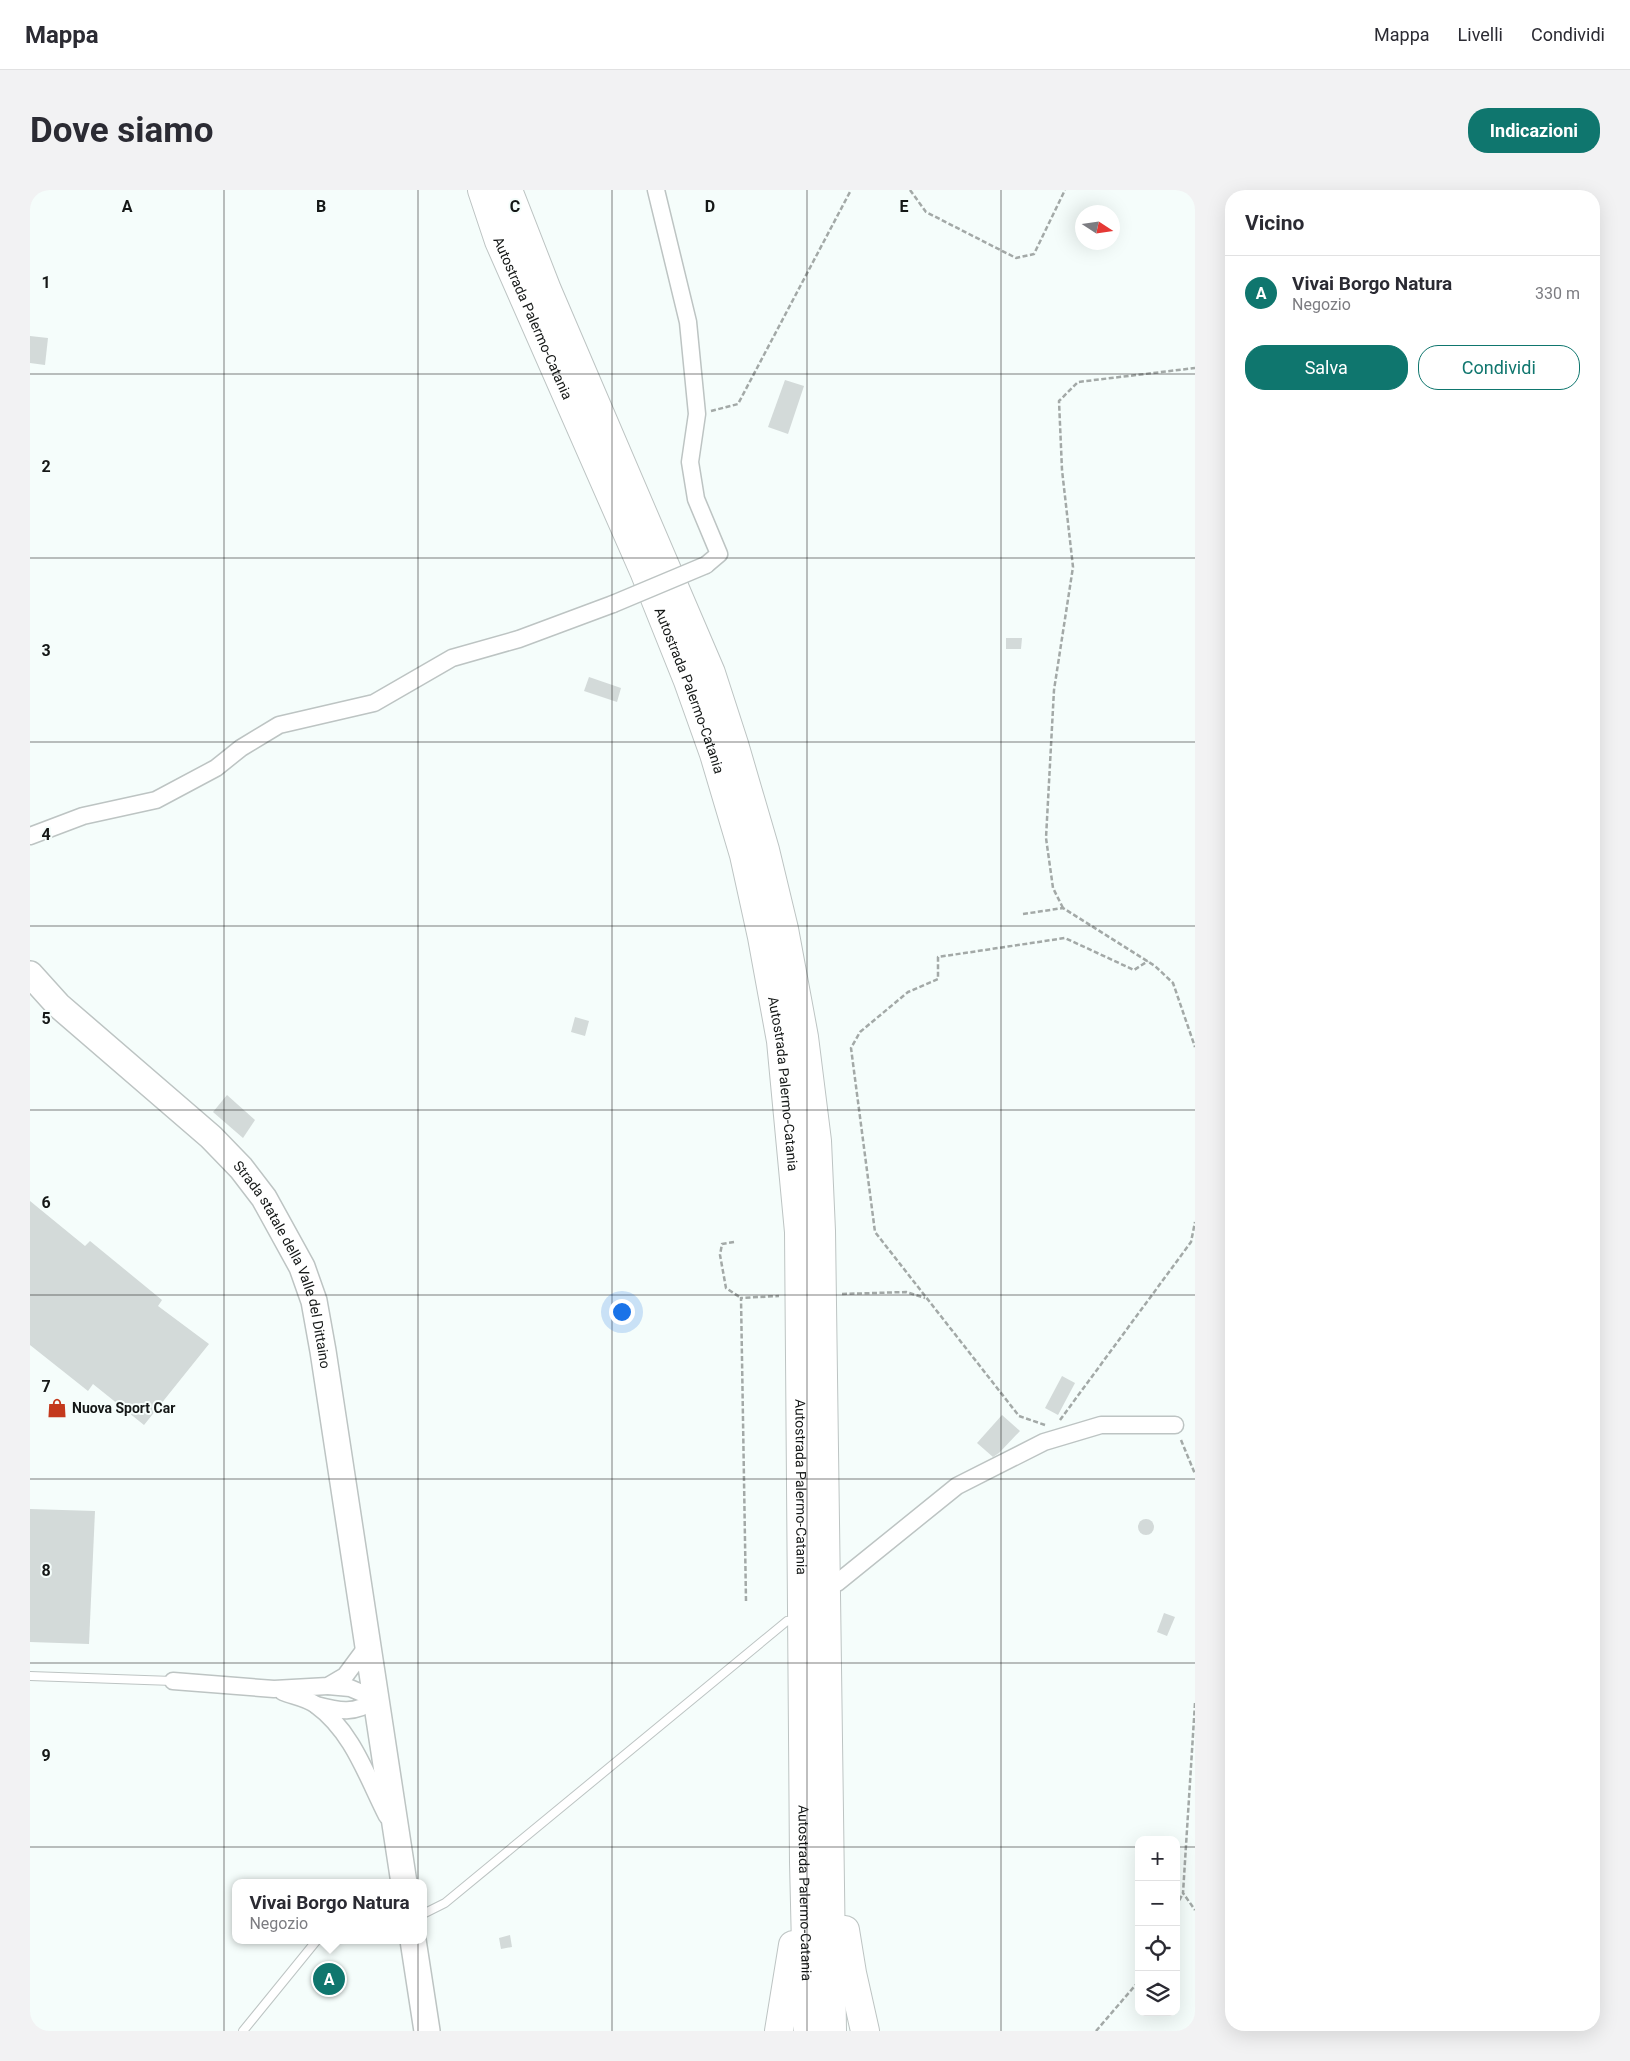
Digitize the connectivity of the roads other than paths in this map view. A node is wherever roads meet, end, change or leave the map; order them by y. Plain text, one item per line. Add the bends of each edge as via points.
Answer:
1 (656, 190) edge
2 (496, 193) edge
3 (30, 836) edge
4 (30, 974) edge
5 (1175, 1425) road end
6 (837, 1582) dead end
7 (826, 1620) junction
8 (787, 1621) dead end
9 (368, 1645) junction
10 (30, 1676) edge
11 (173, 1681) joint
12 (328, 1686) junction
13 (274, 1689) junction
14 (376, 1699) junction
15 (316, 1705) junction
16 (396, 1836) junction
17 (804, 1862) junction
18 (403, 1879) edge
19 (427, 1912) edge
20 (315, 1944) edge
21 (414, 1944) edge
22 (243, 2031) edge
23 (427, 2031) edge
24 (779, 2031) edge
25 (808, 2031) edge
26 (832, 2031) edge
27 (865, 2031) edge

1 - 3 street, bridge via 688,322 697,414 690,462 696,499 720,554 706,565 613,604 519,639 452,658 374,703 279,725 216,768 156,800 83,816
2 - 7 highway, Autostrada Palermo-Catania via 711,673 762,841 784,929 804,1037 817,1140
2 - 17 highway, Autostrada Palermo-Catania via 499,241 644,571 688,681 744,855 762,937 781,1040 799,1232
4 - 9 main road, Strada statale della Valle del Dittaino via 58,1005 211,1137 264,1198 286,1235 314,1301
5 - 6 street via 1102,1425 1044,1442 957,1486
7 - 26 highway, Autostrada Palermo-Catania
7 - 27 highway via 840,1731 845,1929
8 - 19 lane via 445,1903
9 - 12 street via 344,1676
9 - 14 main road, Strada statale della Valle del Dittaino
10 - 11 lane
11 - 13 street
12 - 13 street
12 - 14 street via 350,1688
13 - 15 street
14 - 15 street via 365,1707 349,1711
14 - 16 main road, Strada statale della Valle del Dittaino
15 - 16 street via 343,1733 362,1762
16 - 18 main road
17 - 24 highway
17 - 25 highway, Autostrada Palermo-Catania
20 - 22 lane
21 - 23 main road

